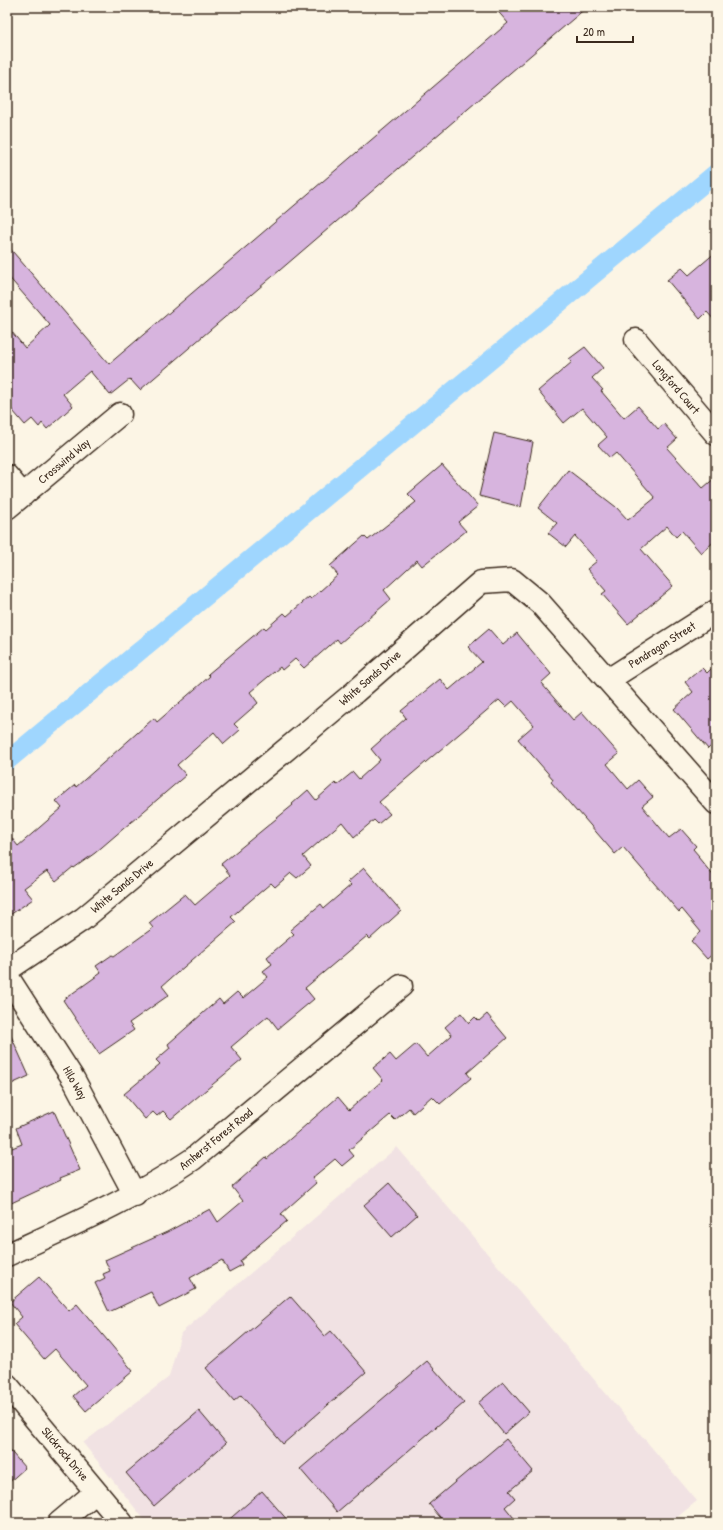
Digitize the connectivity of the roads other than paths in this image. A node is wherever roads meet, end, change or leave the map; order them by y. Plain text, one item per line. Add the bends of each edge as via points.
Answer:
1 (636, 340) dead end
2 (120, 414) dead end
3 (716, 434) edge
4 (7, 476) edge
5 (15, 501) edge
6 (716, 611) edge
7 (608, 680) junction
8 (712, 798) edge
9 (7, 970) edge
10 (7, 976) edge
11 (401, 986) dead end
12 (135, 1195) junction
13 (7, 1256) edge
14 (7, 1386) edge
15 (96, 1492) junction
16 (59, 1523) edge
17 (122, 1523) edge

1 - 3 street, Longford Court
2 - 5 street, Crosswind Way
4 - 5 street
6 - 7 street, Pendragon Street
7 - 8 street, White Sands Drive
7 - 9 street, White Sands Drive via 540,603 512,580 480,582 355,692 83,919
10 - 12 street, Hilo Way via 74,1080
11 - 12 street, Amherst Forest Road via 193,1159
12 - 13 street, Amherst Forest Road
14 - 15 street, Slickrock Drive
15 - 16 street
15 - 17 street, Slickrock Drive

